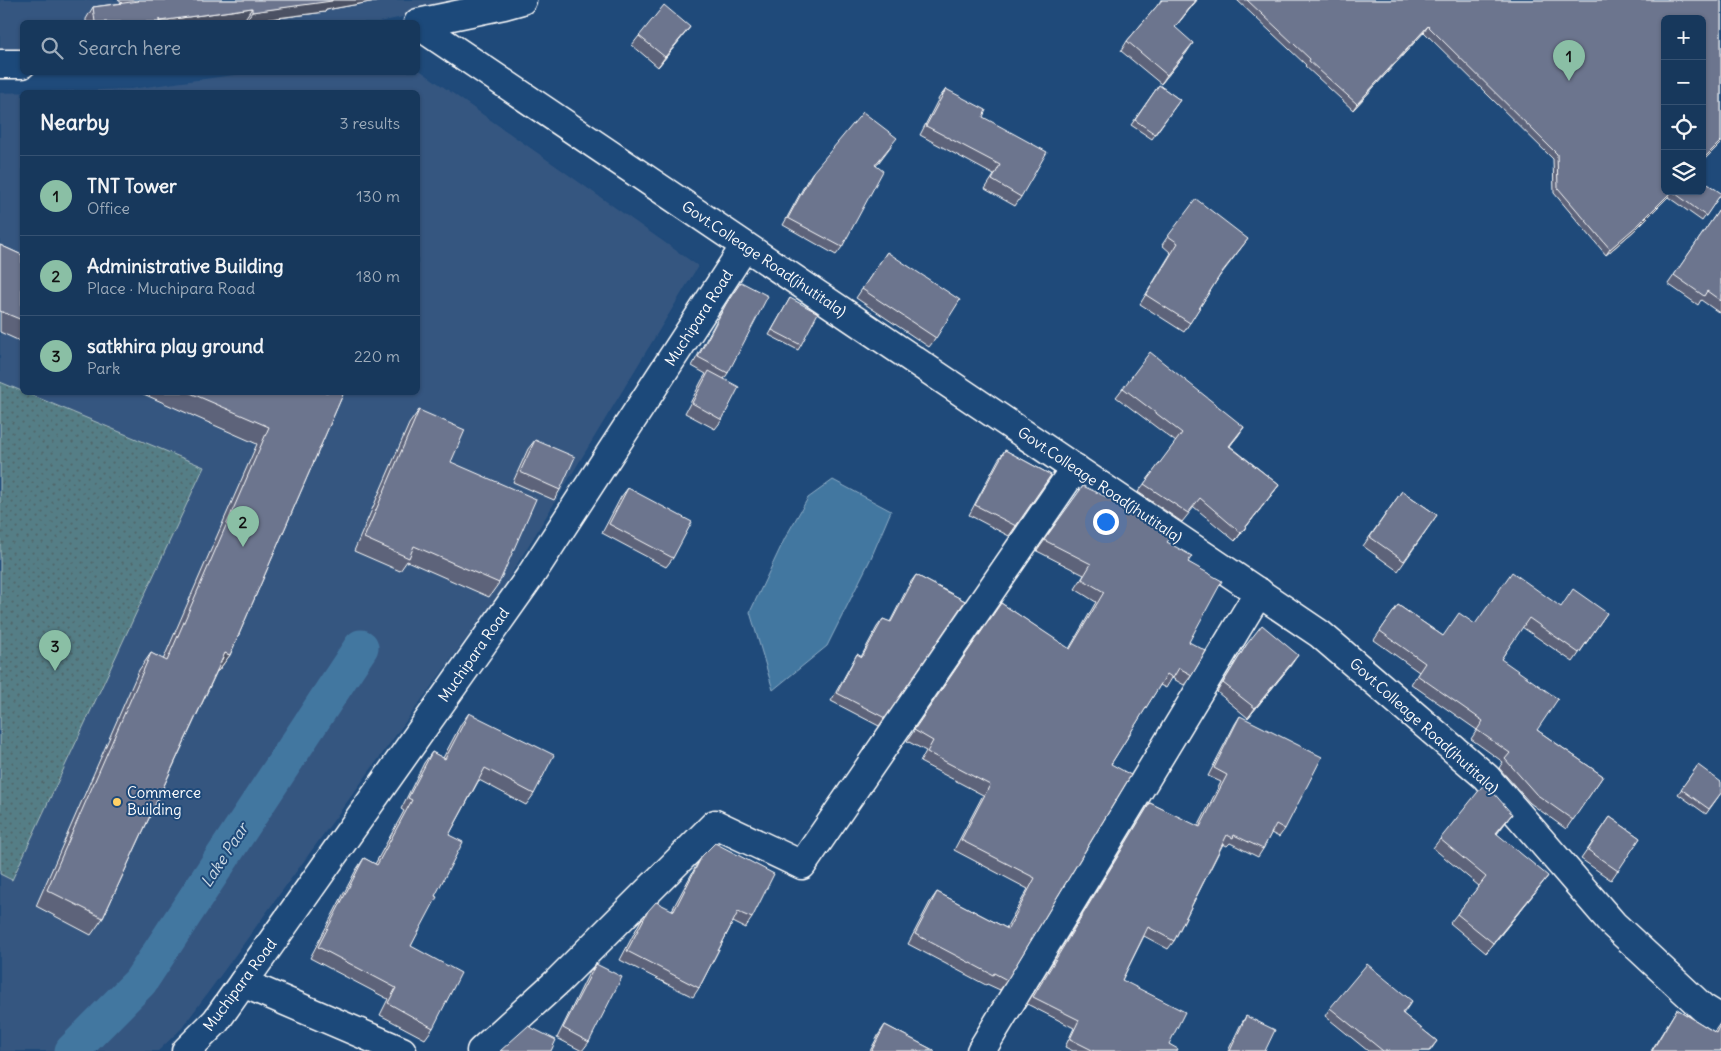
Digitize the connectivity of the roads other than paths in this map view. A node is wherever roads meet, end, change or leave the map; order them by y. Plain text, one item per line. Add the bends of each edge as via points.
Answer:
1 (522, 0) edge
2 (420, 24) edge
3 (420, 25) edge
4 (0, 64) edge
5 (20, 64) edge
6 (746, 246) junction
7 (1075, 468) junction
8 (1259, 592) junction
9 (243, 983) junction
10 (1721, 1019) edge
11 (186, 1051) edge
12 (402, 1051) edge
13 (481, 1051) edge
14 (981, 1051) edge

1 - 2 street
3 - 6 street, Govt.Colleage Road(jhutitala)
4 - 5 street
6 - 7 street, Govt.Colleage Road(jhutitala)
6 - 9 street, Muchipara Road via 529,578
7 - 8 street, Govt.Colleage Road(jhutitala)
7 - 13 street via 802,865 715,824 557,982
8 - 10 street, Govt.Colleage Road(jhutitala) via 1320,634 1486,777 1613,924 1703,1008
8 - 14 street
9 - 11 street, Muchipara Road via 216,1021
9 - 12 street

